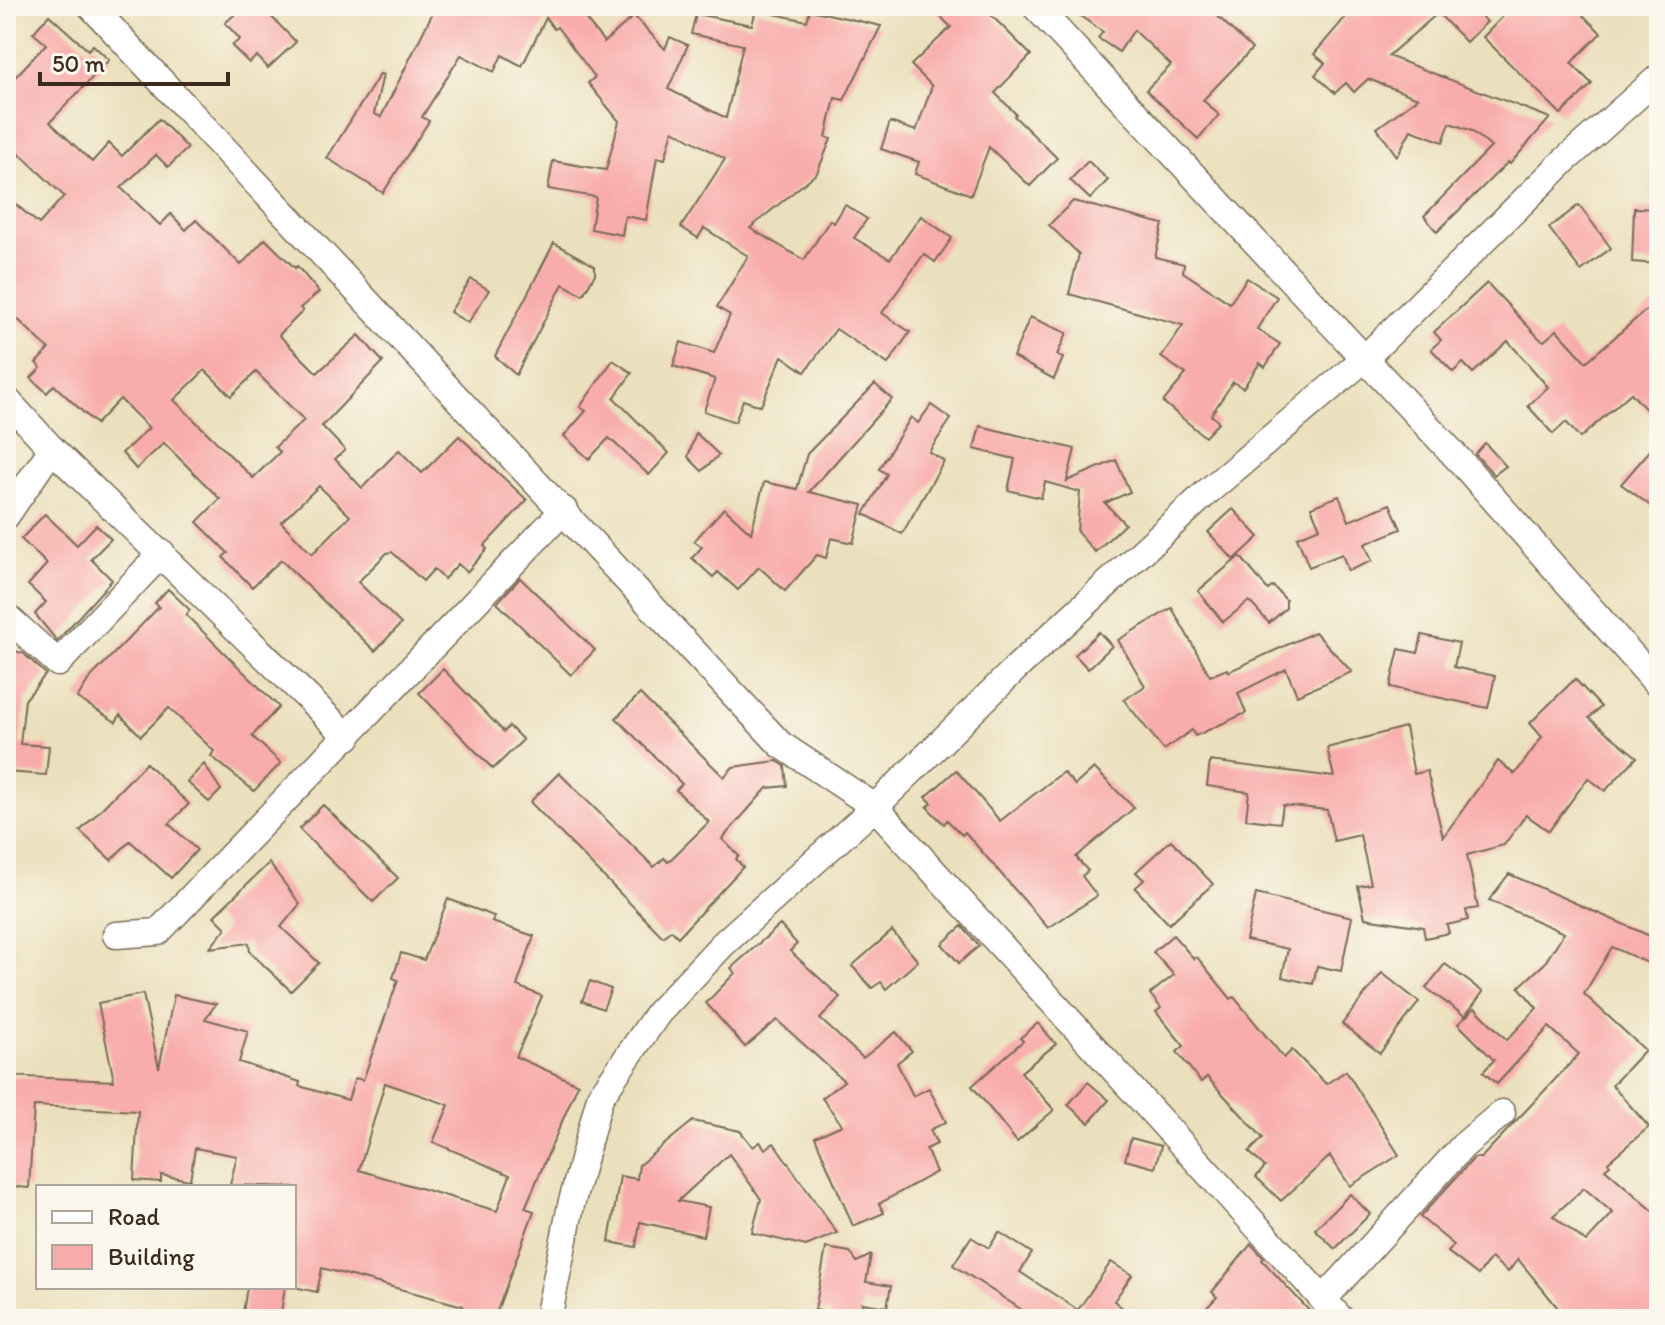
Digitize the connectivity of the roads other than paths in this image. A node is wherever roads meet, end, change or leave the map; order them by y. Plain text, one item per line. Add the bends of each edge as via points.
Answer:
1 (91, 6) edge
2 (1035, 6) edge
3 (1659, 77) edge
4 (1363, 360) junction
5 (6, 399) edge
6 (52, 449) junction
7 (564, 510) junction
8 (6, 516) edge
9 (162, 553) junction
10 (6, 616) edge
11 (1659, 686) edge
12 (348, 737) junction
13 (875, 807) junction
14 (116, 935) dead end
15 (1502, 1113) dead end
16 (1332, 1310) edge
17 (548, 1319) edge

1 - 7 street
2 - 4 street
3 - 4 street via 1564,161
4 - 11 street via 1473,475
4 - 13 street via 1172,524
5 - 6 street
6 - 8 street
6 - 9 street
7 - 12 street
7 - 13 street via 780,744
9 - 10 street via 58,663
9 - 12 street
12 - 14 street via 158,932
13 - 16 street
13 - 17 street via 723,944 658,1013 600,1097
15 - 16 street via 1463,1146

